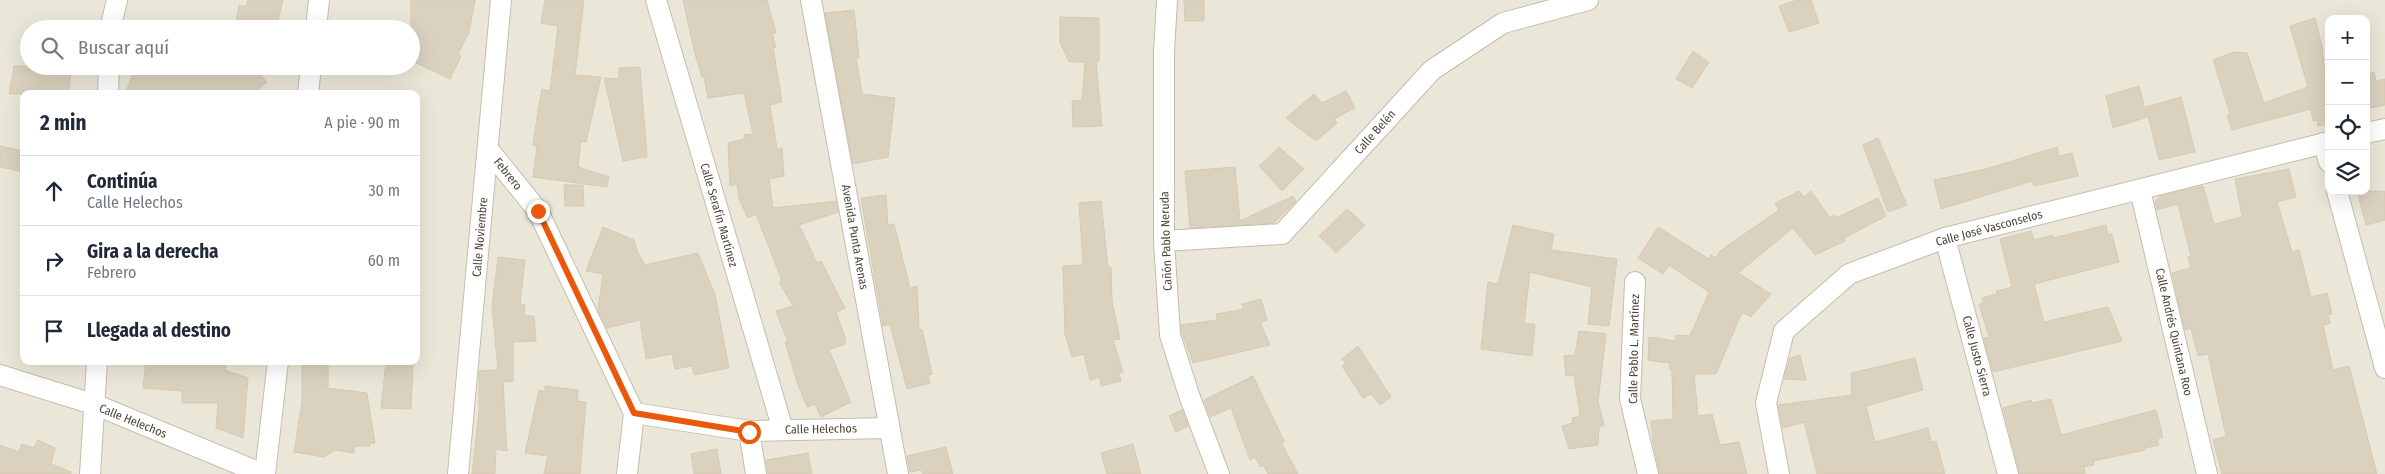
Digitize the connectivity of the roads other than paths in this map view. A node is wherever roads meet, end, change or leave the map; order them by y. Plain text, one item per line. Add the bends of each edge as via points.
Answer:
1 (116, 0) edge
2 (319, 0) edge
3 (502, 0) edge
4 (656, 0) edge
5 (811, 0) edge
6 (1167, 0) edge
7 (1588, 0) edge
8 (112, 20) edge
9 (317, 20) edge
10 (109, 75) edge
11 (310, 75) edge
12 (108, 90) edge
13 (308, 90) edge
14 (2385, 129) edge
15 (2370, 133) edge
16 (488, 149) junction
17 (2325, 149) edge
18 (2140, 190) junction
19 (2338, 195) edge
20 (1945, 238) junction
21 (1164, 241) junction
22 (1635, 282) dead end
23 (98, 365) edge
24 (278, 365) edge
25 (2385, 368) edge
26 (0, 375) edge
27 (96, 405) junction
28 (634, 413) junction
29 (889, 428) junction
30 (783, 430) junction
31 (749, 432) junction
32 (90, 474) edge
33 (264, 474) edge
34 (458, 474) edge
35 (627, 474) edge
36 (756, 474) edge
37 (898, 474) edge
38 (1219, 474) edge
39 (1648, 474) edge
40 (1779, 474) edge
41 (2008, 474) edge
42 (2207, 474) edge

1 - 8 street
2 - 9 street
3 - 16 street, Calle Noviembre
4 - 30 street, Calle Serafín Martínez
5 - 29 street, Avenida Punta Arenas
6 - 21 street, Cañón Pablo Neruda
7 - 21 street, Calle Belén via 1503,23 1432,70 1282,234
10 - 12 street
11 - 13 street
14 - 15 street
16 - 28 street, Febrero via 538,211
16 - 34 street, Calle Noviembre
17 - 18 street, Calle José Vasconselos
18 - 20 street, Calle José Vasconselos
18 - 42 street, Calle Andrés Quintana Roo
19 - 25 street
20 - 40 street, Calle José Vasconselos via 1849,274 1784,331 1766,403
20 - 41 street, Calle Justo Sierra
21 - 38 street, Cañón Pablo Neruda via 1170,335
22 - 39 street, Calle Pablo L. Martínez via 1630,399
23 - 27 street
24 - 33 street
26 - 27 street, Calle Helechos
27 - 32 street
27 - 33 street, Calle Helechos
28 - 31 street, Calle Helechos
28 - 35 street
29 - 30 street, Calle Helechos
29 - 37 street, Avenida Punta Arenas
30 - 31 street, Calle Helechos
31 - 36 street

